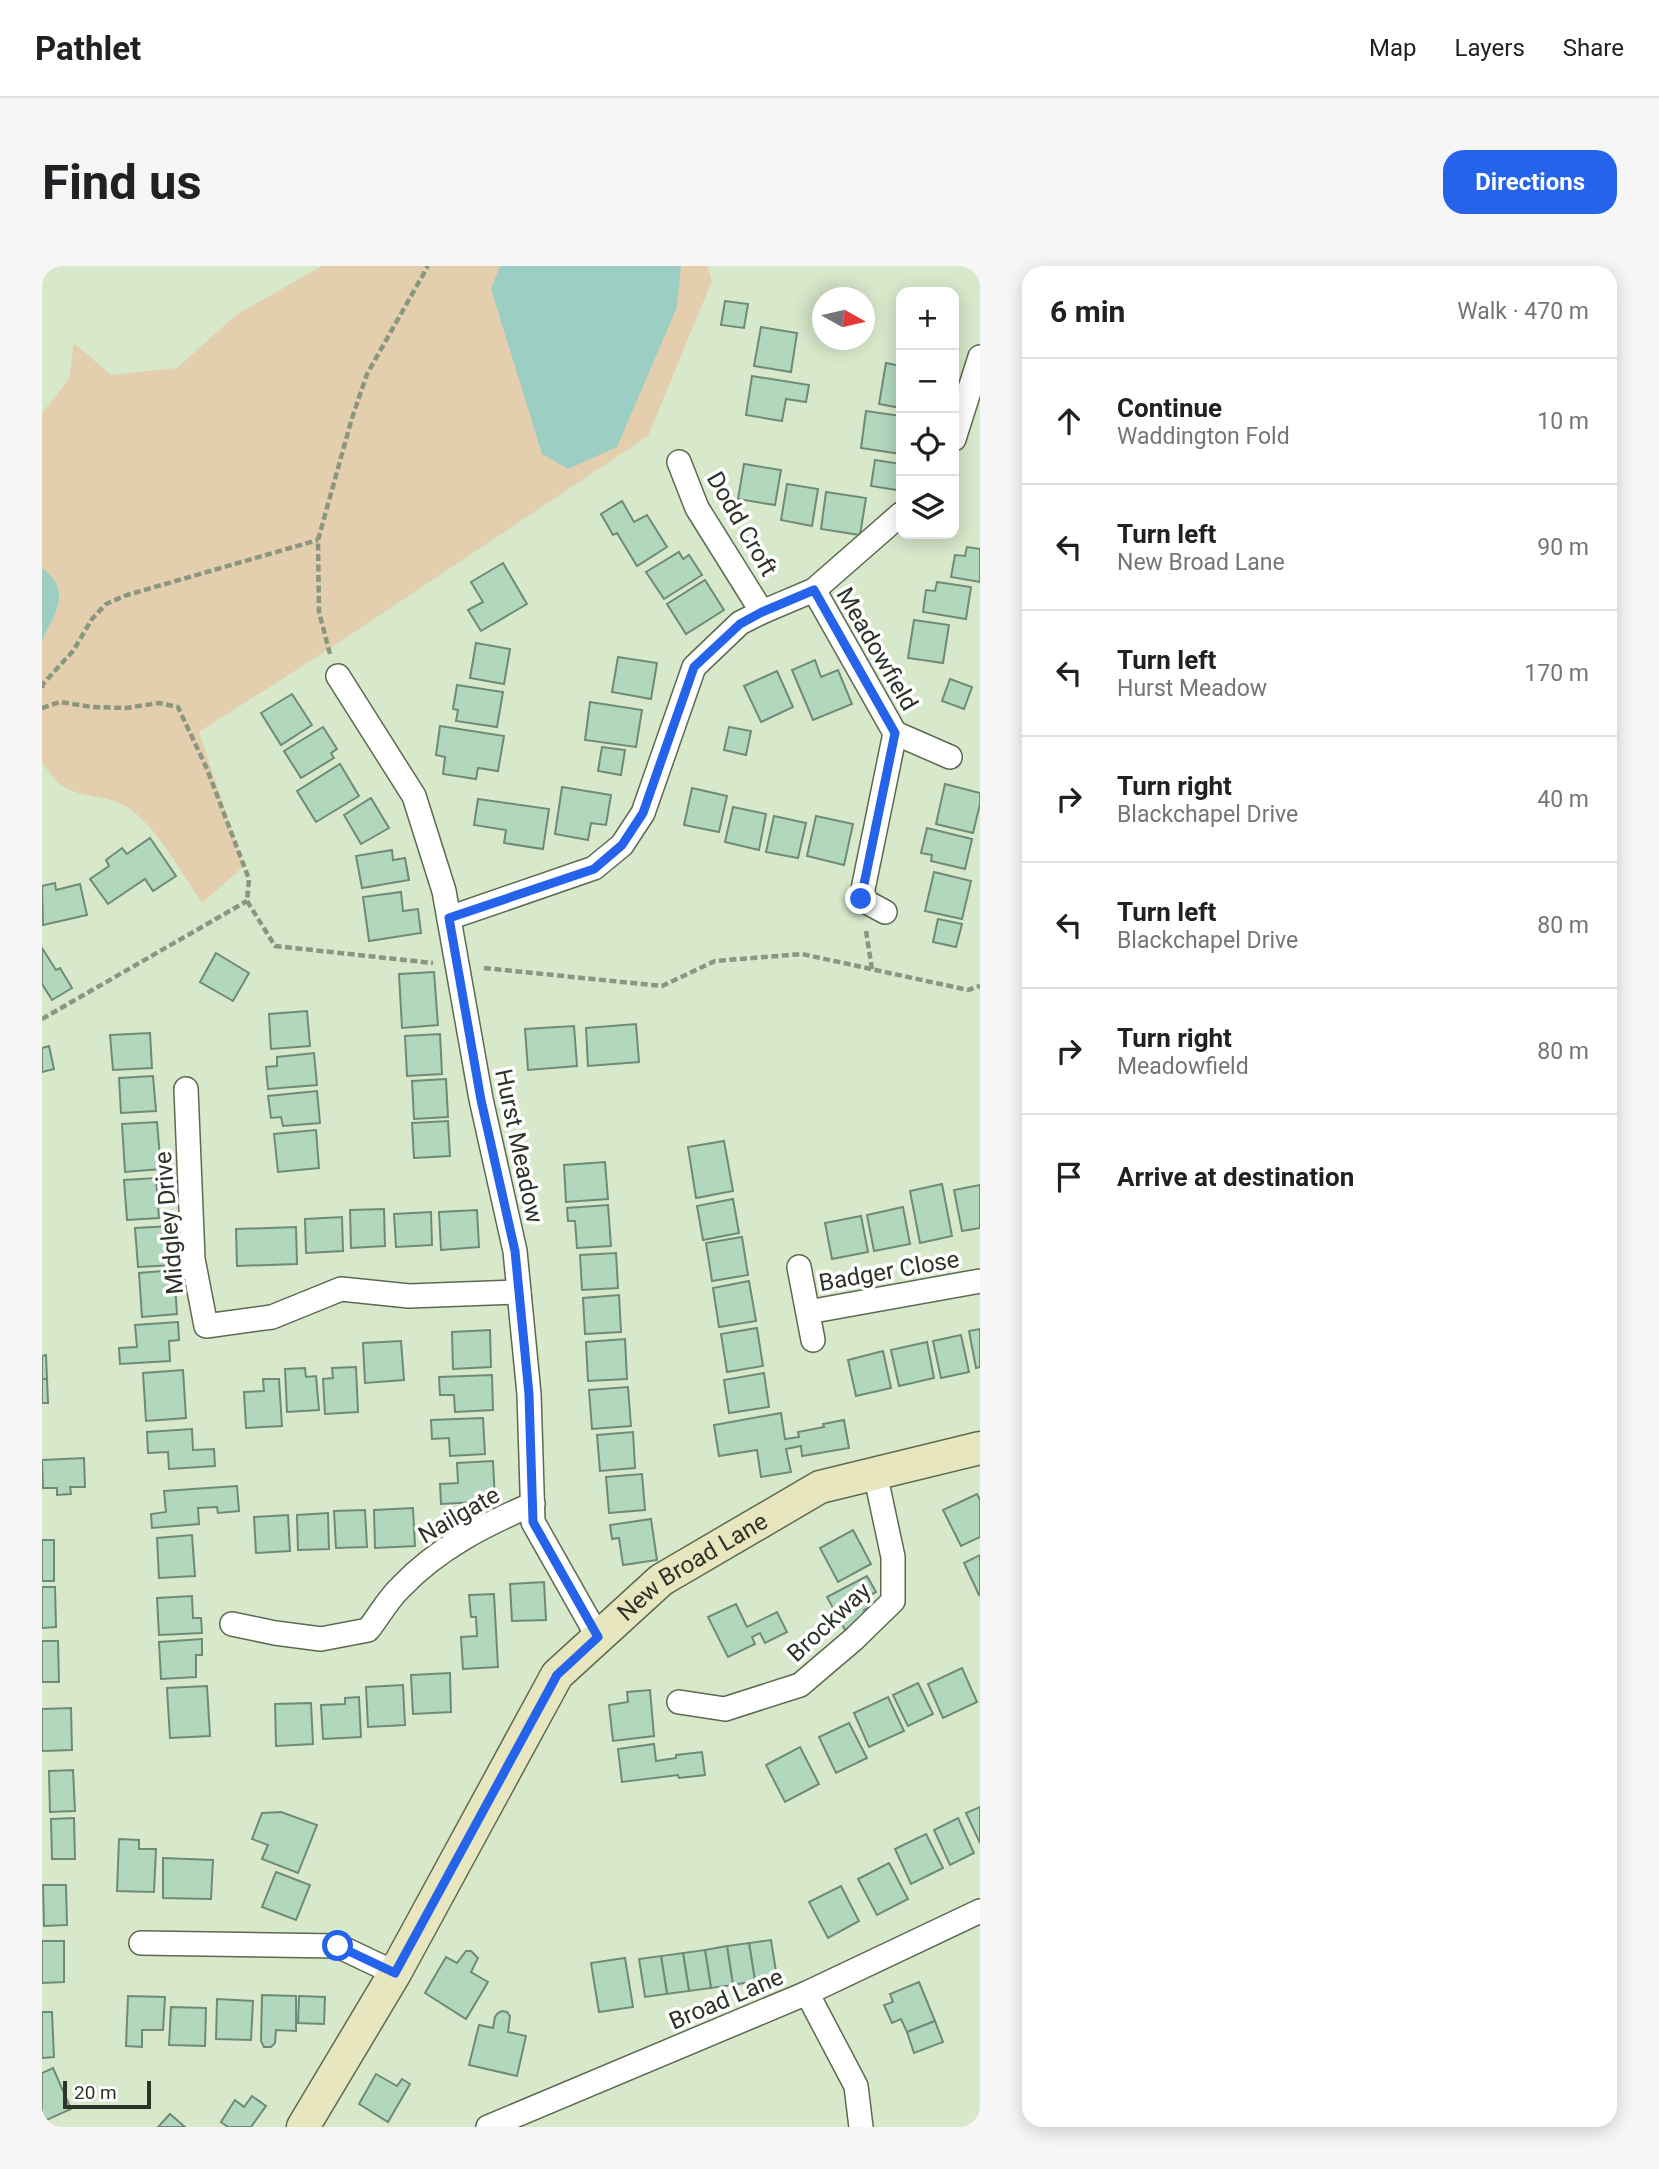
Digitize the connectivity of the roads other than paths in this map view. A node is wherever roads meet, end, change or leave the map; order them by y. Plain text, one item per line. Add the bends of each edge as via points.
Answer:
1 (980, 357) edge
2 (959, 423) edge
3 (679, 462) dead end
4 (896, 518) edge
5 (814, 590) junction
6 (762, 612) junction
7 (338, 676) road end
8 (895, 733) junction
9 (950, 757) dead end
10 (885, 912) dead end
11 (449, 918) junction
12 (186, 1089) dead end
13 (799, 1267) dead end
14 (980, 1281) edge
15 (519, 1292) junction
16 (808, 1312) junction
17 (813, 1340) dead end
18 (980, 1448) edge
19 (875, 1473) junction
20 (533, 1504) junction
21 (232, 1624) dead end
22 (598, 1637) junction
23 (679, 1702) dead end
24 (980, 1911) edge
25 (141, 1943) dead end
26 (395, 1973) junction
27 (807, 1993) junction
28 (303, 2127) edge
29 (488, 2127) edge
30 (861, 2127) edge

1 - 2 street
3 - 6 street, Dodd Croft via 697,508
4 - 5 street
5 - 6 street
5 - 8 street, Meadowfield
6 - 11 street via 740,624 694,667 643,813 622,845 594,869
7 - 11 street, Hurst Meadow via 414,796
8 - 9 street, Meadowfield
8 - 10 street, Meadowfield via 852,901
11 - 15 street, Hurst Meadow via 481,1100 515,1251
12 - 15 street, Midgley Drive via 193,1259 206,1326 272,1317 341,1289 409,1296
13 - 16 street, Badger Close
14 - 16 street, Badger Close
15 - 20 street, Hurst Meadow
16 - 17 street, Badger Close
18 - 19 main road, New Broad Lane
19 - 22 main road, New Broad Lane via 820,1487 661,1580
19 - 23 street, Brockway via 893,1557 893,1601 800,1685 725,1709
20 - 21 street, Nailgate via 480,1527 439,1553 399,1588 368,1630 321,1639
20 - 22 street, Hurst Meadow via 533,1522
22 - 26 main road, New Broad Lane via 557,1675
24 - 27 street, Broad Lane
25 - 26 street via 338,1946
26 - 28 main road, New Broad Lane
27 - 29 street, Broad Lane
27 - 30 street via 856,2086

